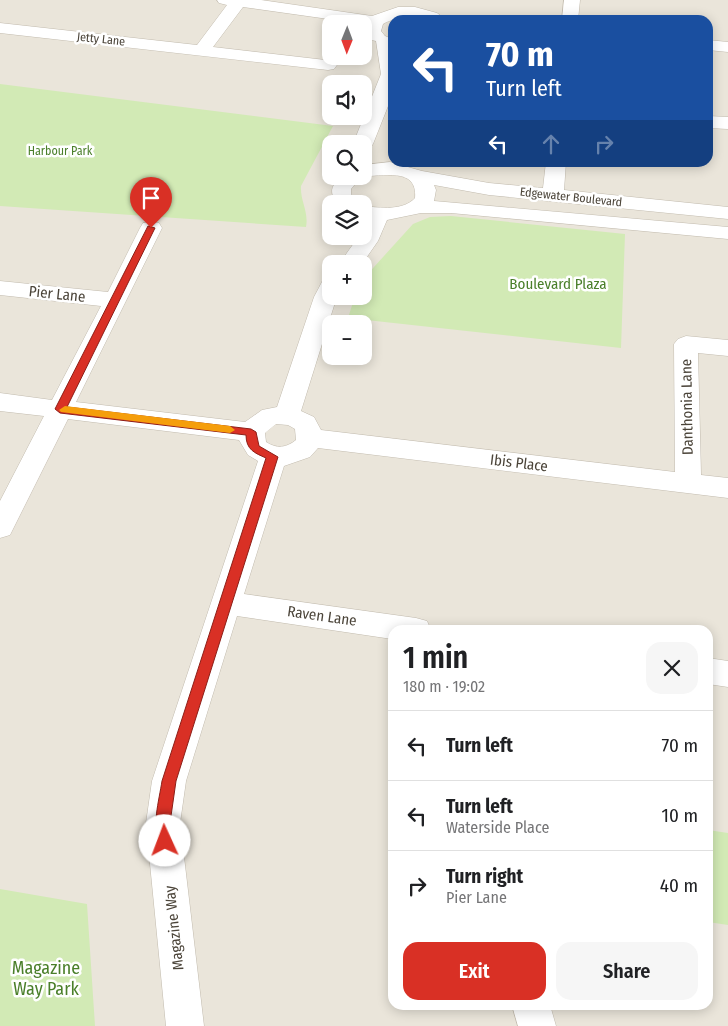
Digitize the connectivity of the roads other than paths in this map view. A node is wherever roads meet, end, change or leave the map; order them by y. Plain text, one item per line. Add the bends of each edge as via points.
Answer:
1 (438, 0) edge
2 (572, 0) edge
3 (232, 1) edge
4 (416, 15) edge
5 (431, 15) edge
6 (570, 15) edge
7 (375, 21) junction
8 (0, 28) edge
9 (388, 40) edge
10 (713, 45) edge
11 (728, 46) edge
12 (202, 50) junction
13 (322, 64) edge
14 (388, 82) edge
15 (713, 122) edge
16 (728, 123) edge
17 (367, 135) edge
18 (556, 167) edge
19 (406, 170) edge
20 (372, 171) edge
21 (553, 196) junction
22 (416, 207) junction
23 (728, 213) edge
24 (372, 214) edge
25 (372, 220) edge
26 (151, 228) dead end
27 (728, 233) edge
28 (372, 234) edge
29 (365, 245) edge
30 (357, 255) edge
31 (0, 288) edge
32 (115, 300) junction
33 (322, 302) edge
34 (728, 348) edge
35 (0, 402) edge
36 (60, 409) junction
37 (287, 416) junction
38 (251, 432) junction
39 (310, 438) junction
40 (272, 457) junction
41 (688, 483) junction
42 (728, 488) edge
43 (0, 528) edge
44 (227, 603) junction
45 (388, 626) edge
46 (713, 672) edge
47 (728, 674) edge
48 (532, 1010) edge
49 (185, 1026) edge
50 (537, 1026) edge

1 - 5 street
2 - 6 street
3 - 7 street
3 - 12 street
4 - 7 street via 394,12
7 - 9 street via 372,31
8 - 12 street, Jetty Lane
10 - 11 street
12 - 13 street, Jetty Lane
14 - 17 street
15 - 16 street
18 - 21 street
19 - 20 street, Edgewater Boulevard
19 - 21 street, Edgewater Boulevard via 489,189
19 - 22 street via 423,182 426,192 424,200
21 - 23 street, Edgewater Boulevard
22 - 24 street, Edgewater Boulevard via 404,212
22 - 27 street, Edgewater Boulevard via 451,207
25 - 28 street
26 - 32 street
29 - 30 street
31 - 32 street, Pier Lane
32 - 36 street
33 - 37 street
34 - 41 street, Danthonia Lane via 686,344
35 - 36 street
36 - 38 street
36 - 43 street
37 - 38 street via 271,416 262,420
37 - 39 street via 304,423
38 - 40 street via 255,449
39 - 40 street via 300,451
39 - 41 street, Ibis Place
40 - 44 street, Magazine Way
41 - 42 street, Ibis Place
44 - 45 street, Raven Lane
44 - 49 street, Magazine Way via 169,781 163,823
46 - 47 street
48 - 50 street

